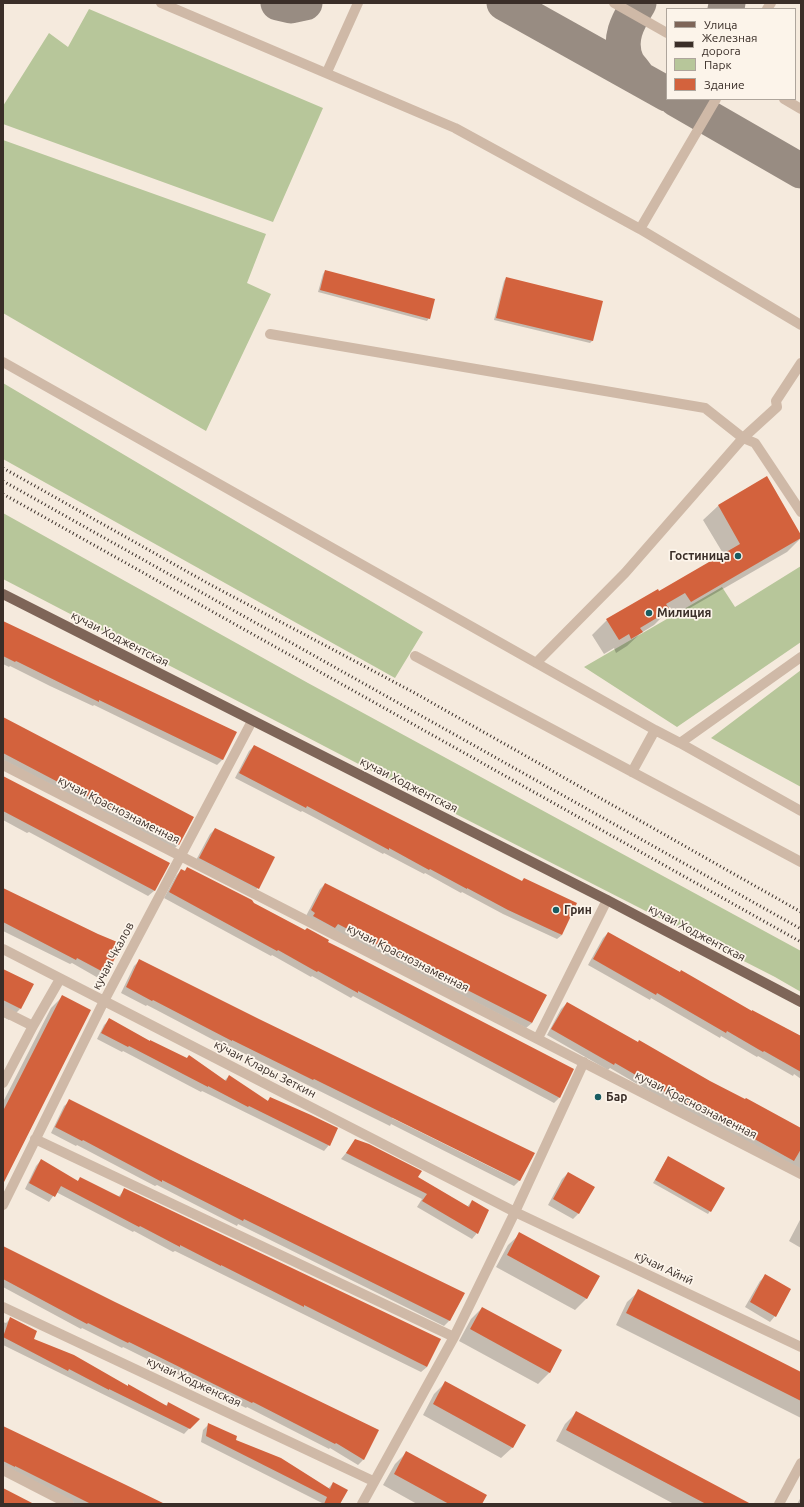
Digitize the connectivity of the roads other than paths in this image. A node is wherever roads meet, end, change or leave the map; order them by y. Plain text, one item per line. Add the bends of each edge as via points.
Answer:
1 (160, 3) edge
2 (358, 3) edge
3 (614, 3) edge
4 (666, 32) edge
5 (327, 72) junction
6 (715, 100) edge
7 (786, 100) edge
8 (801, 108) edge
9 (640, 229) junction
10 (801, 325) edge
11 (270, 334) dead end
12 (3, 362) edge
13 (801, 363) edge
14 (743, 438) junction
15 (801, 512) edge
16 (3, 594) edge
17 (415, 656) dead end
18 (801, 657) edge
19 (536, 663) junction
20 (252, 721) junction
21 (655, 730) junction
22 (680, 743) junction
23 (3, 765) edge
24 (632, 772) junction
25 (801, 811) edge
26 (180, 856) junction
27 (801, 862) edge
28 (607, 900) junction
29 (3, 949) edge
30 (60, 979) junction
31 (104, 1002) junction
32 (801, 1002) edge
33 (3, 1011) edge
34 (33, 1026) junction
35 (538, 1038) junction
36 (584, 1062) junction
37 (3, 1083) edge
38 (35, 1139) junction
39 (801, 1174) edge
40 (3, 1205) edge
41 (515, 1212) junction
42 (3, 1307) edge
43 (454, 1336) junction
44 (801, 1347) edge
45 (801, 1463) edge
46 (3, 1470) edge
47 (373, 1481) junction
48 (69, 1504) edge
49 (362, 1504) edge
50 (780, 1504) edge

1 - 5 street
2 - 5 street
3 - 4 street
5 - 9 street via 455,128
6 - 9 street
7 - 8 street
9 - 10 street
11 - 14 street via 705,408
12 - 19 street
13 - 14 street via 776,401 777,407
14 - 15 street via 755,443
14 - 19 street via 625,573
16 - 20 main road, кучаи Ходжентская
17 - 24 street
18 - 22 street
19 - 21 street
20 - 26 street, кучаи Чкалов
20 - 28 main road, кучаи Ходжентская
21 - 22 street
21 - 24 street
22 - 25 street
23 - 26 street, кучаи Краснознаменная
24 - 27 street
26 - 31 street, кучаи Чкалов
26 - 35 street, кучаи Краснознаменная
28 - 32 main road, кучаи Ходжентская
28 - 35 street
29 - 30 street, кӯчаи Клары Зеткин
30 - 31 street, кӯчаи Клары Зеткин
30 - 34 street
31 - 38 street, кучаи Чкалов
31 - 41 street, кӯчаи Клары Зеткин
33 - 34 street
34 - 37 street
35 - 36 street, кучаи Краснознаменная
36 - 39 street, кучаи Краснознаменная
36 - 41 street
38 - 40 street, кучаи Чкалов
38 - 43 street
41 - 43 street
41 - 44 street, кӯчаи Айнӣ
42 - 47 street, кучаи Ходженская
43 - 47 street
45 - 50 street
46 - 48 street
47 - 49 street

